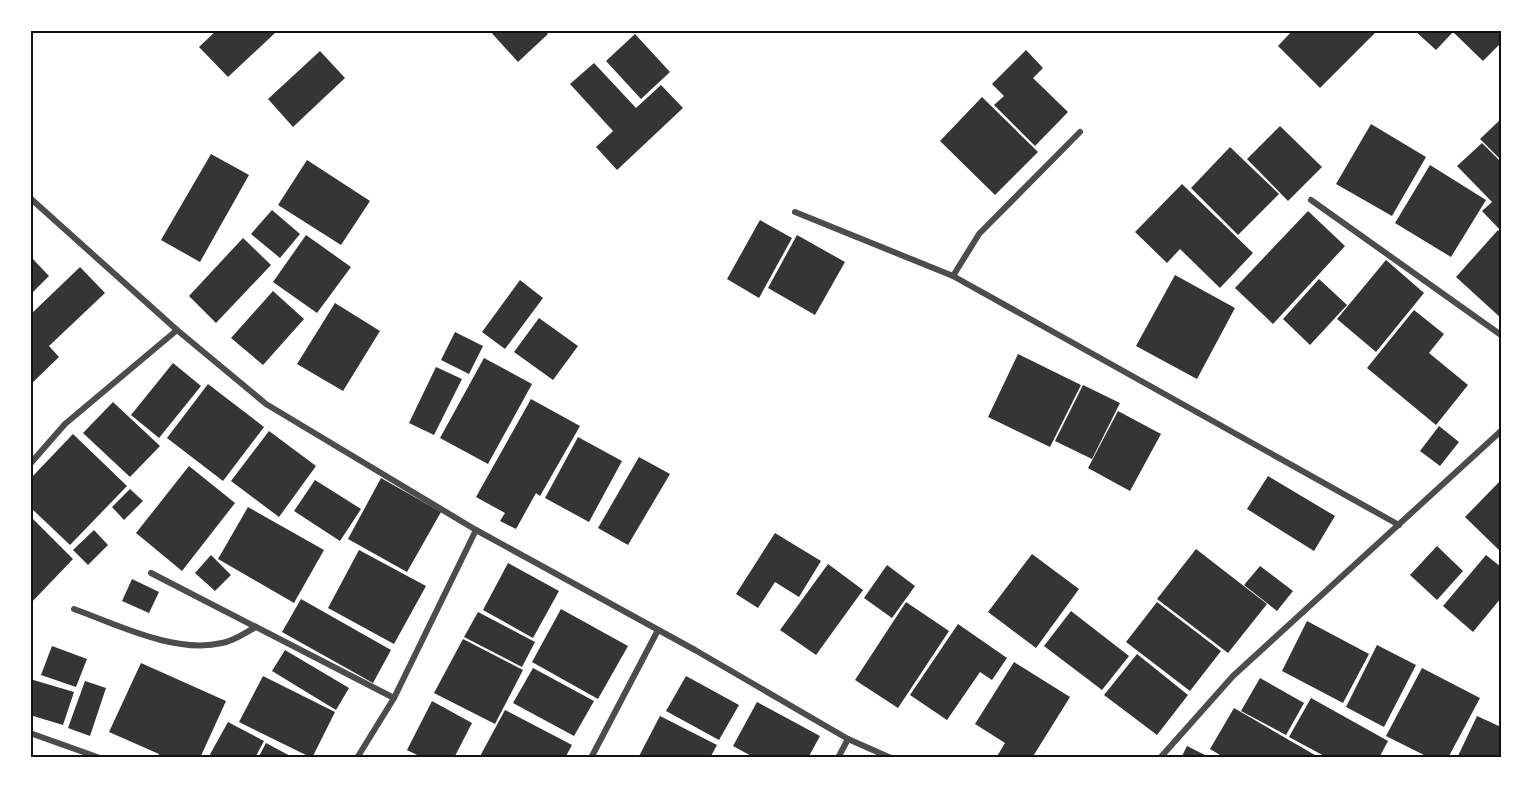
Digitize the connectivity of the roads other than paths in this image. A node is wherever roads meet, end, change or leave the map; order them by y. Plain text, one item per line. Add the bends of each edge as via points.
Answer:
1 (1080, 132) dead end
2 (30, 198) edge
3 (1311, 200) dead end
4 (795, 212) dead end
5 (953, 276) junction
6 (177, 330) junction
7 (1501, 334) edge
8 (1501, 431) edge
9 (30, 464) edge
10 (1399, 525) junction
11 (476, 530) junction
12 (151, 573) dead end
13 (74, 609) dead end
14 (256, 627) junction
15 (658, 630) junction
16 (394, 698) junction
17 (30, 733) edge
18 (848, 740) junction
19 (100, 758) edge
20 (357, 758) edge
21 (591, 758) edge
22 (838, 758) edge
23 (891, 758) edge
24 (1160, 758) edge

1 - 5 street via 979,234
2 - 6 street
3 - 7 street
4 - 5 street
5 - 10 street
6 - 9 street via 65,424
6 - 11 street via 266,404
8 - 10 street
10 - 24 street via 1233,676
11 - 15 street
11 - 16 street
12 - 14 street
13 - 14 street via 156,638 192,646 224,643
14 - 16 street
15 - 18 street
15 - 21 street
16 - 20 street
17 - 19 street
18 - 22 street
18 - 23 street

